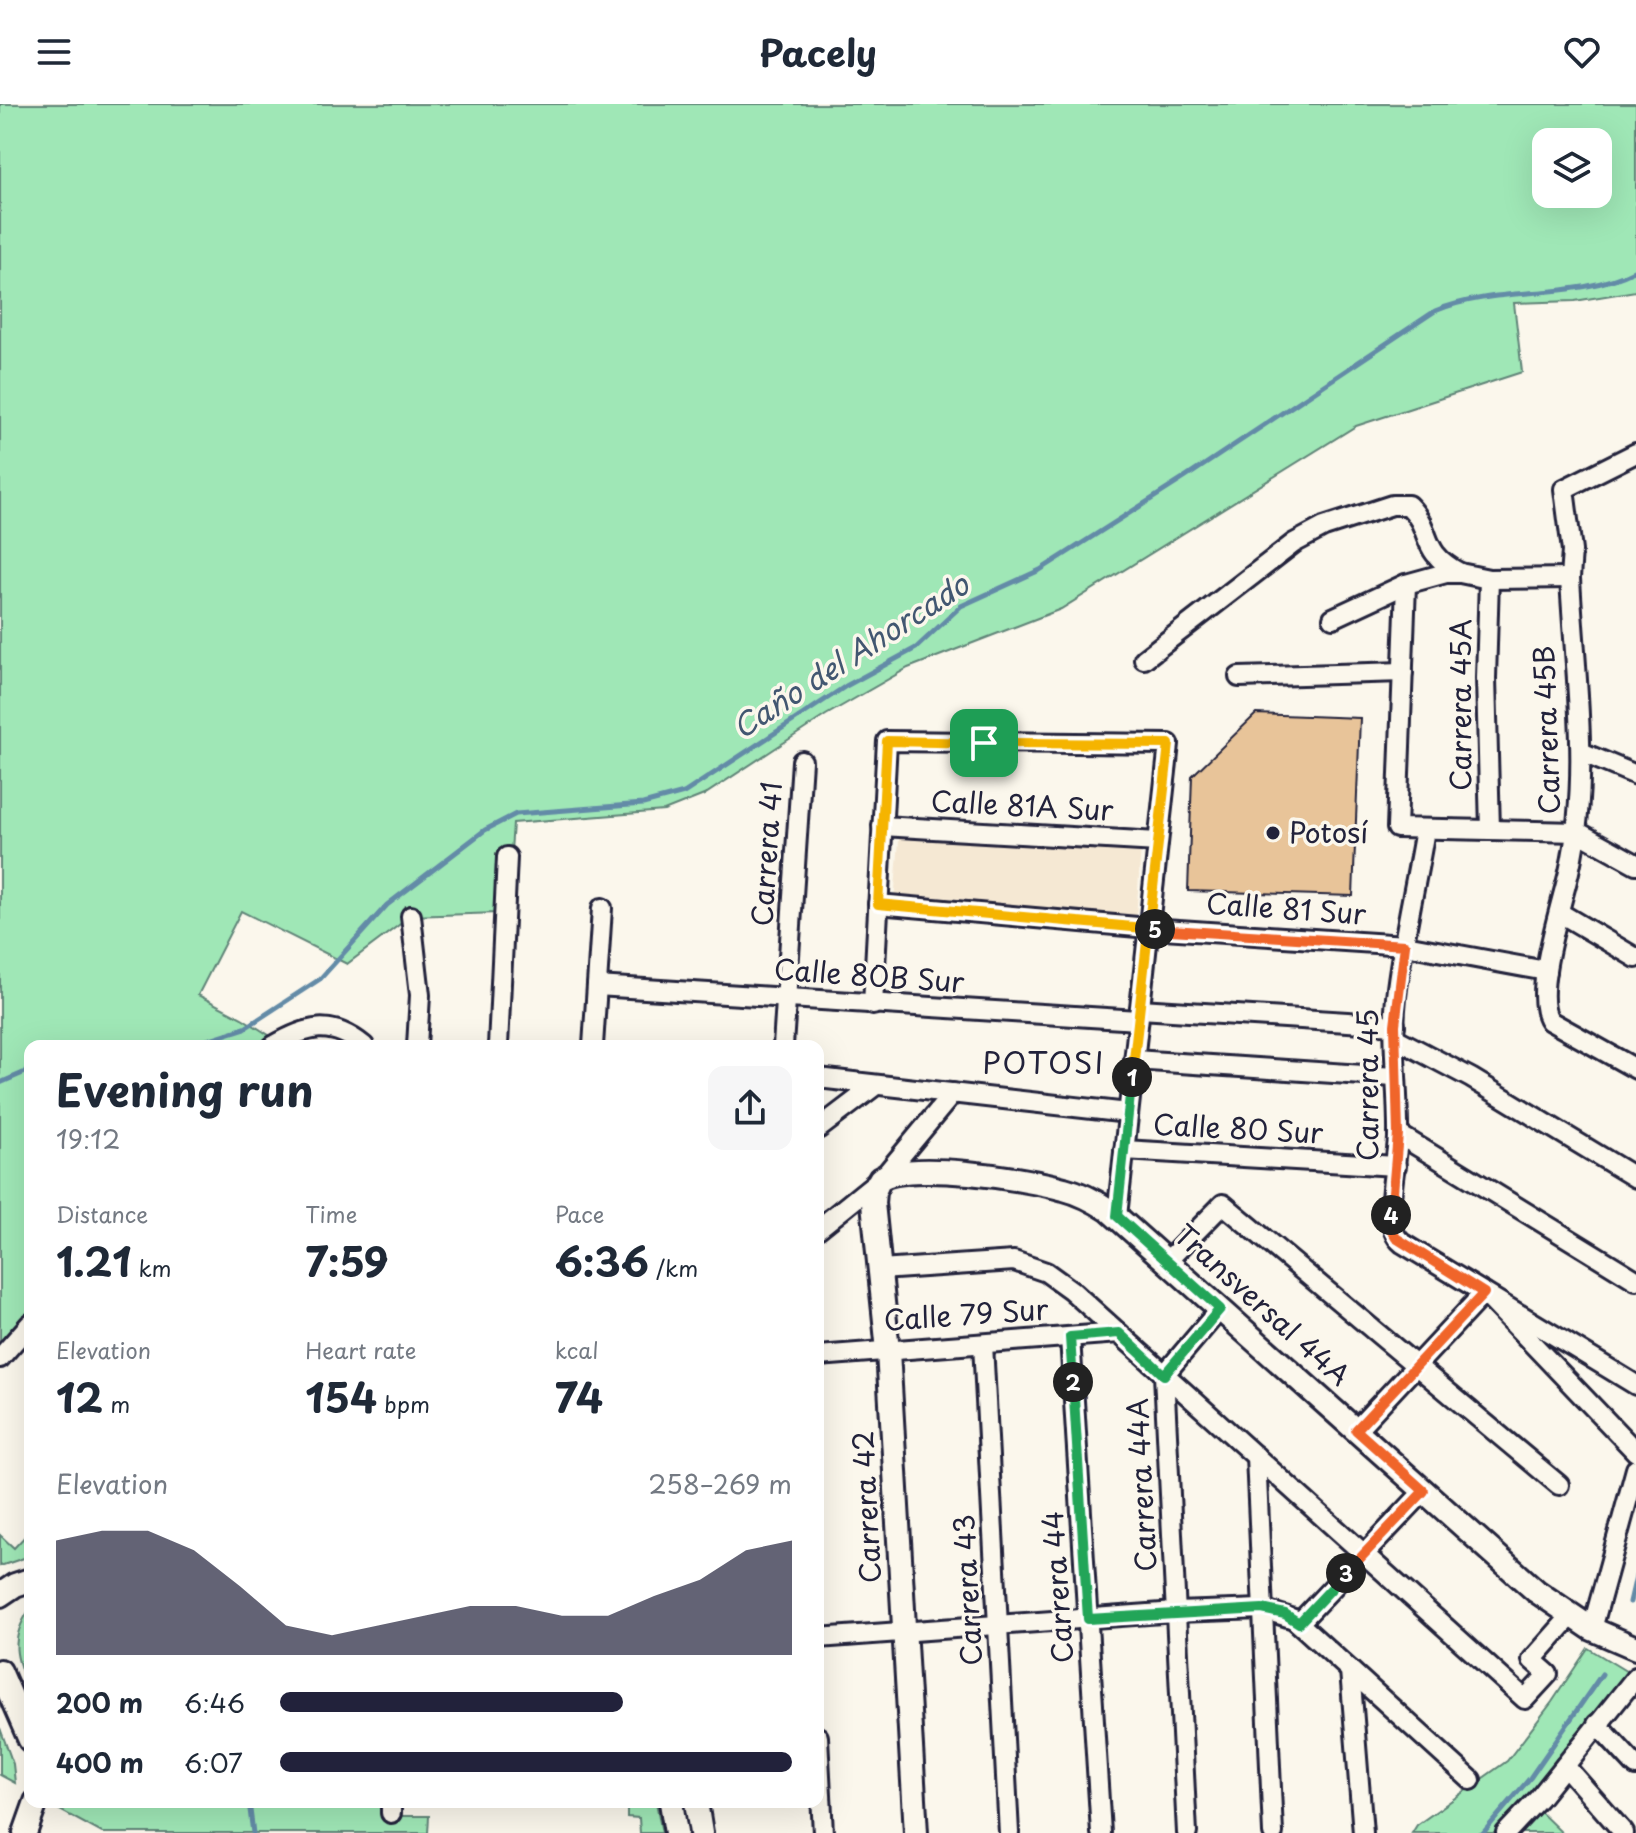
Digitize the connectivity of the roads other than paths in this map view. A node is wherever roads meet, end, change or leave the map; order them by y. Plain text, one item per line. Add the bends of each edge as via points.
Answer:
1 (1636, 453) edge
2 (1460, 573) junction
3 (1570, 578) junction
4 (1489, 579) junction
5 (1406, 584) junction
6 (1333, 618) dead end
7 (1144, 659) dead end
8 (1403, 672) junction
9 (1239, 677) dead end
10 (1581, 752) junction
11 (802, 761) dead end
12 (1636, 775) edge
13 (882, 826) junction
14 (1425, 829) junction
15 (1490, 830) junction
16 (1578, 832) junction
17 (1158, 842) junction
18 (507, 857) dead end
19 (1636, 864) edge
20 (878, 904) junction
21 (602, 908) dead end
22 (1560, 913) junction
23 (411, 916) dead end
24 (1149, 928) junction
25 (1405, 945) junction
26 (1636, 958) edge
27 (1546, 971) junction
28 (597, 986) junction
29 (786, 999) junction
30 (873, 1005) junction
31 (1139, 1014) junction
32 (1395, 1032) junction
33 (283, 1040) edge
34 (354, 1040) edge
35 (417, 1040) edge
36 (498, 1040) edge
37 (593, 1040) edge
38 (783, 1040) edge
39 (1134, 1060) junction
40 (1636, 1069) edge
41 (1394, 1077) junction
42 (824, 1079) edge
43 (876, 1085) junction
44 (953, 1093) junction
45 (1128, 1113) junction
46 (824, 1124) edge
47 (1398, 1134) junction
48 (1124, 1150) junction
49 (1396, 1166) junction
50 (882, 1177) junction
51 (1636, 1178) edge
52 (1117, 1216) junction
53 (824, 1224) edge
54 (1167, 1261) junction
55 (880, 1270) junction
56 (1636, 1280) edge
57 (1484, 1293) junction
58 (1220, 1309) junction
59 (24, 1331) edge
60 (1119, 1333) junction
61 (1070, 1337) junction
62 (983, 1344) junction
63 (888, 1351) junction
64 (824, 1356) edge
65 (0, 1358) edge
66 (1416, 1366) junction
67 (1164, 1375) junction
68 (1636, 1385) edge
69 (1356, 1430) junction
70 (1636, 1452) edge
71 (1256, 1456) junction
72 (1636, 1469) edge
73 (1559, 1485) dead end
74 (1424, 1491) junction
75 (1364, 1554) junction
76 (24, 1582) edge
77 (0, 1595) edge
78 (1262, 1609) junction
79 (1176, 1612) junction
80 (1571, 1616) junction
81 (1088, 1619) junction
82 (1299, 1623) junction
83 (998, 1626) junction
84 (1592, 1629) junction
85 (905, 1630) junction
86 (824, 1637) edge
87 (1636, 1648) edge
88 (1350, 1670) junction
89 (0, 1671) edge
90 (1636, 1677) edge
91 (1597, 1724) junction
92 (24, 1726) edge
93 (1565, 1766) junction
94 (1636, 1766) edge
95 (1471, 1780) dead end
96 (34, 1808) edge
97 (672, 1808) edge
98 (822, 1808) edge
99 (25, 1833) edge
100 (676, 1833) edge
101 (823, 1833) edge
102 (916, 1833) edge
103 (1009, 1833) edge
104 (1101, 1833) edge
105 (1187, 1833) edge
106 (1273, 1833) edge
107 (1363, 1833) edge
108 (1506, 1833) edge
109 (1624, 1833) edge

1 - 3 street, Carrera 45B via 1564,489
2 - 4 street
2 - 5 street
2 - 7 street via 1427,544 1419,515 1408,505 1392,505 1324,527 1294,543
3 - 4 street
3 - 10 street, Carrera 45B
4 - 15 street, Carrera 45A
5 - 6 street
5 - 8 street
8 - 9 street
8 - 14 street via 1397,828
10 - 12 street
10 - 16 street, Carrera 45B
11 - 29 street, Carrera 41
13 - 17 street, Calle 81A Sur
13 - 17 street via 887,741 1169,744
13 - 20 street
14 - 15 street
14 - 25 street, Carrera 45
15 - 16 street
16 - 19 street
16 - 22 street, Carrera 45B
17 - 24 street
18 - 36 street
20 - 24 street, Calle 81 Sur
20 - 30 street
21 - 28 street
22 - 26 street
22 - 27 street, Carrera 45B
23 - 35 street via 420,995
24 - 25 street, Calle 81 Sur
24 - 31 street
25 - 27 street, Calle 81 Sur
25 - 32 street, Carrera 45
27 - 40 street, Carrera 45B via 1545,1014
28 - 29 street, Calle 80B Sur
28 - 37 street
29 - 30 street, Calle 80B Sur
29 - 38 street, Carrera 41
30 - 31 street, Calle 80B Sur
31 - 32 street, Calle 80B Sur
31 - 39 street
32 - 41 street, Carrera 45
32 - 51 street
33 - 34 street via 317,1027 335,1028
39 - 41 street
39 - 45 street
41 - 47 street, Carrera 45
42 - 43 street, Calle 80 Sur
43 - 44 street, Calle 80 Sur
43 - 46 street
44 - 45 street, Calle 80 Sur
44 - 50 street
45 - 48 street
47 - 49 street, Carrera 45
47 - 56 street
48 - 49 street, Calle 80 Sur
48 - 52 street
49 - 57 street, Carrera 45 via 1391,1222 1396,1238
50 - 52 street, Transversal 44A via 917,1170 1029,1181 1080,1194
50 - 53 street
50 - 55 street, Carrera 42 via 873,1203
52 - 54 street, Transversal 44A
54 - 58 street, Transversal 44A
54 - 66 street via 1223,1204
55 - 60 street via 1014,1261 1046,1272
55 - 63 street, Carrera 42
57 - 66 street
57 - 68 street
57 - 70 street
58 - 67 street
58 - 69 street, Transversal 44A
59 - 65 street
60 - 61 street, Calle 79 Sur
60 - 67 street
61 - 62 street, Calle 79 Sur
61 - 81 street, Carrera 44
62 - 63 street, Calle 79 Sur
62 - 83 street, Carrera 43
63 - 64 street, Calle 79 Sur
63 - 85 street, Carrera 42
66 - 69 street
66 - 73 street
67 - 71 street
67 - 79 street, Carrera 44A
69 - 74 street, Transversal 44A
71 - 75 street
71 - 78 street
72 - 84 street
74 - 75 street
74 - 80 street, Transversal 44A
75 - 80 street via 1525,1699 1548,1674 1532,1660
75 - 82 street
76 - 77 street
78 - 79 street
78 - 82 street
78 - 106 street
79 - 81 street
79 - 105 street, Carrera 44A
80 - 84 street, Transversal 44A
81 - 83 street
81 - 104 street, Carrera 44
82 - 88 street
83 - 85 street
83 - 103 street, Carrera 43
84 - 87 street, Transversal 44A
85 - 86 street
85 - 102 street, Carrera 42
88 - 95 street
88 - 107 street
89 - 92 street
90 - 91 street
91 - 93 street
91 - 94 street
93 - 108 street
93 - 109 street
96 - 99 street
97 - 100 street
98 - 101 street

